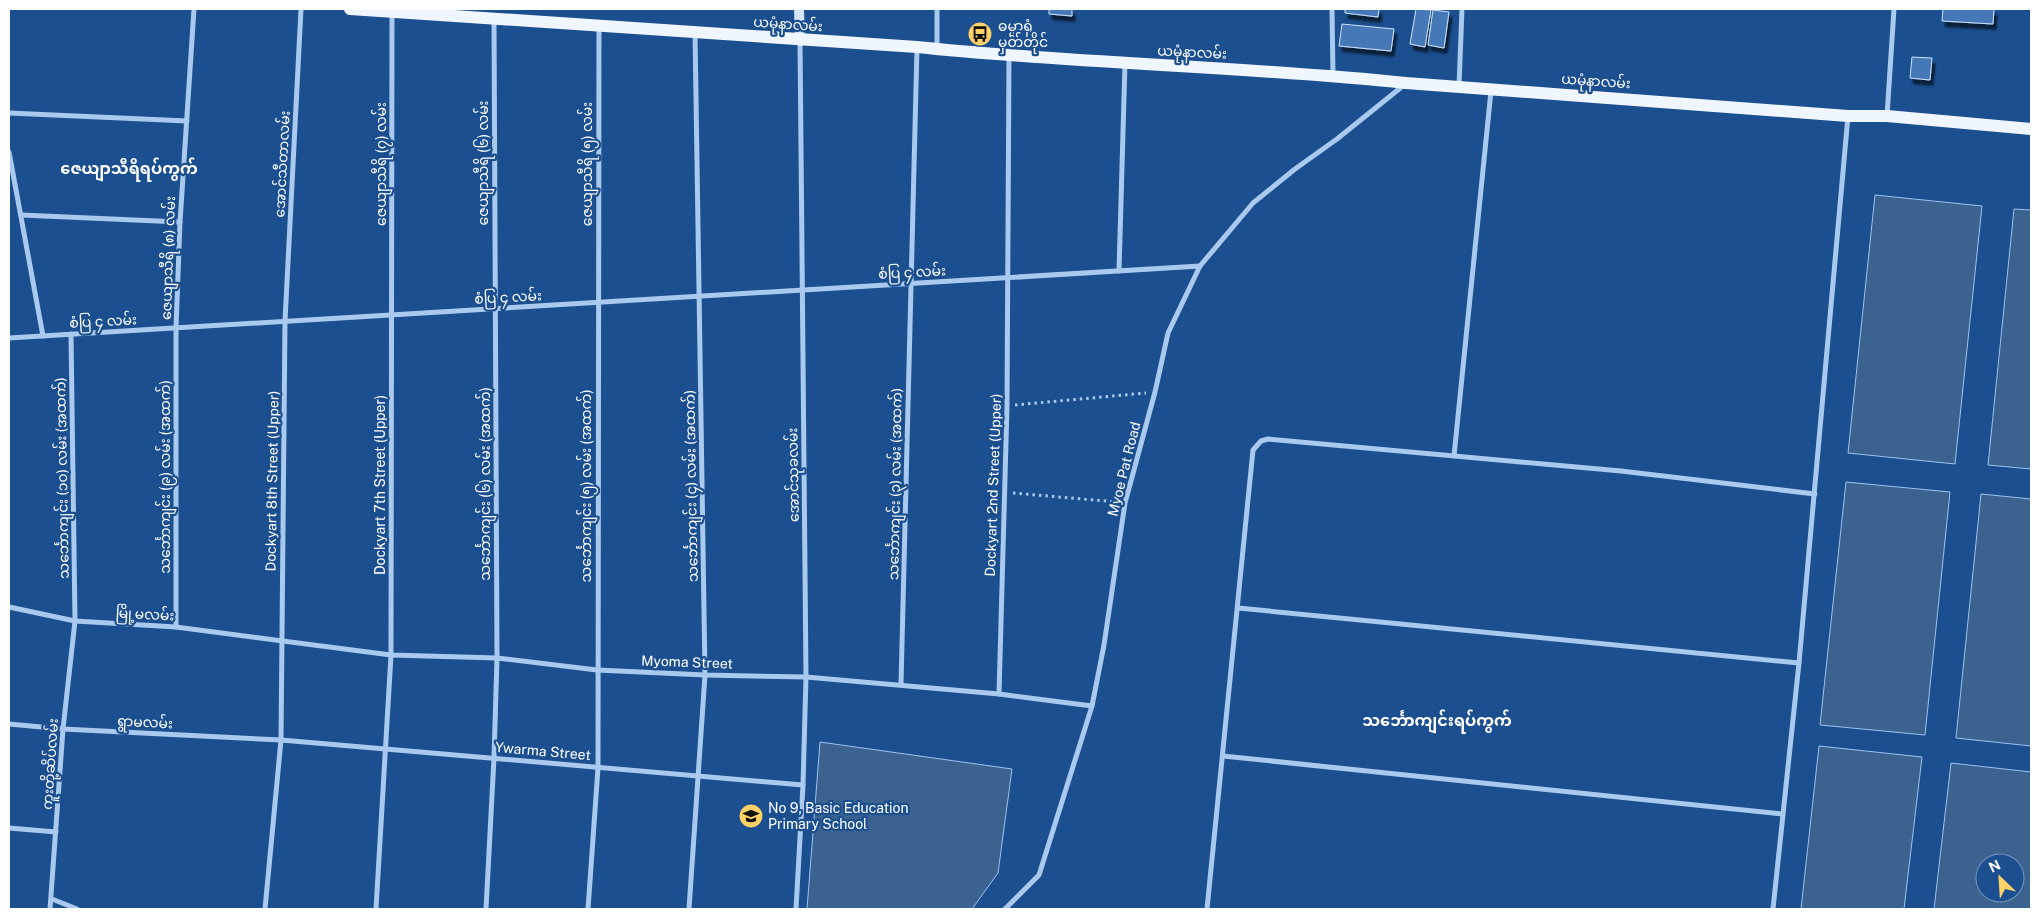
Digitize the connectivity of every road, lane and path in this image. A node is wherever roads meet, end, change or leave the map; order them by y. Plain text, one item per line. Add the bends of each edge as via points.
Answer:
1 (194, 9) edge
2 (301, 9) edge
3 (350, 9) edge
4 (800, 9) edge
5 (937, 9) edge
6 (1332, 9) edge
7 (1462, 9) edge
8 (1894, 9) edge
9 (392, 13) junction
10 (494, 17) junction
11 (599, 25) junction
12 (695, 32) junction
13 (800, 40) junction
14 (917, 47) junction
15 (937, 49) junction
16 (1009, 56) junction
17 (1125, 63) junction
18 (1333, 75) junction
19 (1406, 83) junction
20 (1459, 86) junction
21 (1491, 88) junction
22 (9, 113) edge
23 (1848, 116) junction
24 (1887, 116) junction
25 (187, 121) junction
26 (2031, 129) edge
27 (9, 152) edge
28 (21, 215) junction
29 (180, 222) junction
30 (1200, 266) junction
31 (1119, 271) junction
32 (1008, 278) junction
33 (912, 284) junction
34 (802, 290) junction
35 (699, 296) junction
36 (598, 302) junction
37 (495, 309) junction
38 (392, 315) junction
39 (285, 321) junction
40 (176, 328) junction
41 (71, 334) junction
42 (43, 336) junction
43 (9, 338) edge
44 (1155, 392) junction
45 (1007, 406) junction
46 (1454, 456) junction
47 (1004, 492) junction
48 (1815, 494) junction
49 (1125, 503) junction
50 (9, 607) edge
51 (1238, 608) junction
52 (75, 621) junction
53 (176, 627) junction
54 (281, 640) junction
55 (391, 655) junction
56 (497, 658) junction
57 (1799, 663) junction
58 (597, 670) junction
59 (706, 675) junction
60 (806, 677) junction
61 (901, 684) junction
62 (999, 694) junction
63 (1092, 706) junction
64 (9, 724) edge
65 (63, 729) junction
66 (281, 740) junction
67 (387, 750) junction
68 (1224, 756) junction
69 (494, 758) junction
70 (598, 768) junction
71 (699, 775) junction
72 (803, 784) junction
73 (1782, 814) junction
74 (9, 828) edge
75 (56, 832) junction
76 (52, 899) junction
77 (50, 909) edge
78 (77, 909) edge
79 (265, 909) edge
80 (376, 909) edge
81 (486, 909) edge
82 (588, 909) edge
83 (689, 909) edge
84 (796, 909) edge
85 (1006, 909) edge
86 (1208, 909) edge
87 (1772, 909) edge

1 - 25 street, ဇေယျာသီရိ (၈) လမ်း
2 - 39 street, အောင်သီတာလမ်း
3 - 9 main road, ယမုံနာလမ်း
4 - 13 main road
5 - 15 street
6 - 18 street
7 - 20 street
8 - 24 street
9 - 10 main road, ယမုံနာလမ်း
9 - 38 street, ဇေယျာသီရိ (၇) လမ်း
10 - 11 main road, ယမုံနာလမ်း
10 - 37 street, ဇေယျာသီရိ (၆) လမ်း
11 - 12 main road, ယမုံနာလမ်း
11 - 36 street, ဇေယျာသီရိ (၅) လမ်း
12 - 13 main road, ယမုံနာလမ်း
12 - 35 street, သင်္ဘောကျင်း (၄) လမ်း (အထက်)
13 - 14 main road, ယမုံနာလမ်း
13 - 34 street, အောင်သုခလမ်း
14 - 15 main road, ယမုံနာလမ်း
14 - 33 street, သင်္ဘောကျင်း (၃) လမ်း (အထက်)
15 - 16 main road, ယမုံနာလမ်း
16 - 17 main road, ယမုံနာလမ်း
16 - 32 street, Dockyart 2nd Street (Upper)
17 - 18 main road, ယမုံနာလမ်း
17 - 31 street
18 - 19 main road, ယမုံနာလမ်း
19 - 20 main road, ယမုံနာလမ်း
19 - 30 street, Myoe Pat Road via 1337,140 1252,203
20 - 21 main road, ယမုံနာလမ်း
21 - 23 main road, ယမုံနာလမ်း
21 - 46 street
22 - 25 street
23 - 24 main road, ယမုံနာလမ်း
23 - 48 street
24 - 26 main road, ယမုံနာလမ်း
25 - 29 street, ဇေယျာသီရိ (၈) လမ်း
27 - 28 street
28 - 29 street
28 - 42 street
29 - 40 street, ဇေယျာသီရိ (၈) လမ်း
30 - 31 street, စံပြ ၄ လမ်း
30 - 44 street, Myoe Pat Road via 1168,333
31 - 32 street, စံပြ ၄ လမ်း
32 - 33 street, စံပြ ၄ လမ်း
32 - 45 street, Dockyart 2nd Street (Upper)
33 - 34 street, စံပြ ၄ လမ်း
33 - 61 street, သင်္ဘောကျင်း (၃) လမ်း (အထက်)
34 - 35 street, စံပြ ၄ လမ်း
34 - 60 street, အောင်သုခလမ်း
35 - 36 street, စံပြ ၄ လမ်း
35 - 59 street, သင်္ဘောကျင်း (၄) လမ်း (အထက်)
36 - 37 street, စံပြ ၄ လမ်း
36 - 58 street, သင်္ဘောကျင်း (၅) လမ်း (အထက်)
37 - 38 street, စံပြ ၄ လမ်း
37 - 56 street, သင်္ဘောကျင်း (၆) လမ်း (အထက်)
38 - 39 street, စံပြ ၄ လမ်း
38 - 55 street, Dockyart 7th Street (Upper)
39 - 40 street, စံပြ ၄ လမ်း
39 - 54 street, Dockyart 8th Street (Upper)
40 - 41 street, စံပြ ၄ လမ်း
40 - 53 street, သင်္ဘောကျင်း (၉) လမ်း (အထက်)
41 - 42 street, စံပြ ၄ လမ်း
41 - 52 street, သင်္ဘောကျင်း (၁၀) လမ်း (အထက်)
42 - 43 street, စံပြ ၄ လမ်း
44 - 45 path
44 - 49 street, Myoe Pat Road
45 - 47 street, Dockyart 2nd Street (Upper)
46 - 48 street via 1621,471
46 - 51 street via 1268,439 1261,441 1253,450
47 - 49 path
47 - 62 street, Dockyart 2nd Street (Upper)
48 - 57 street
49 - 63 street, Myoe Pat Road
50 - 52 street, မြို့မလမ်း
51 - 57 street
51 - 68 street
52 - 53 street, မြို့မလမ်း
52 - 65 street, ကူးတို့ဆိပ်လမ်း
53 - 54 street, မြို့မလမ်း
54 - 55 street, Myoma Street
54 - 66 street, Dockyart 8th Street (Upper)
55 - 56 street, Myoma Street
55 - 67 street, Dockyart 7th Street (Upper)
56 - 58 street, Myoma Street
56 - 69 street, သင်္ဘောကျင်း (၆) လမ်း (အထက်)
57 - 73 street
58 - 59 street, Myoma Street
58 - 70 street, သင်္ဘောကျင်း (၅) လမ်း (အထက်)
59 - 60 street, Myoma Street
59 - 71 street, သင်္ဘောကျင်း (၄) လမ်း (အထက်)
60 - 61 street, Myoma Street
60 - 72 street, အောင်သုခလမ်း
61 - 62 street, Myoma Street
62 - 63 street, Myoma Street
63 - 85 street, Myoe Pat Road via 1039,875
64 - 65 street, ရွာမလမ်း
65 - 66 street, ရွာမလမ်း
65 - 75 street, ကူးတို့ဆိပ်လမ်း
66 - 67 street, Ywarma Street
66 - 79 street, Dockyart 8th Street (Upper)
67 - 69 street, Ywarma Street
67 - 80 street, Dockyart 7th Street (Upper)
68 - 73 street
68 - 86 street
69 - 70 street, Ywarma Street
69 - 81 street, သင်္ဘောကျင်း (၆) လမ်း (အထက်)
70 - 71 street, Ywarma Street
70 - 82 street, သင်္ဘောကျင်း (၅) လမ်း (အထက်)
71 - 72 street, Ywarma Street
71 - 83 street, သင်္ဘောကျင်း (၄) လမ်း (အထက်)
72 - 84 street, အောင်သုခလမ်း
73 - 87 street
74 - 75 street
75 - 76 street, ကူးတို့ဆိပ်လမ်း
76 - 77 street, ကူးတို့ဆိပ်လမ်း
76 - 78 street

